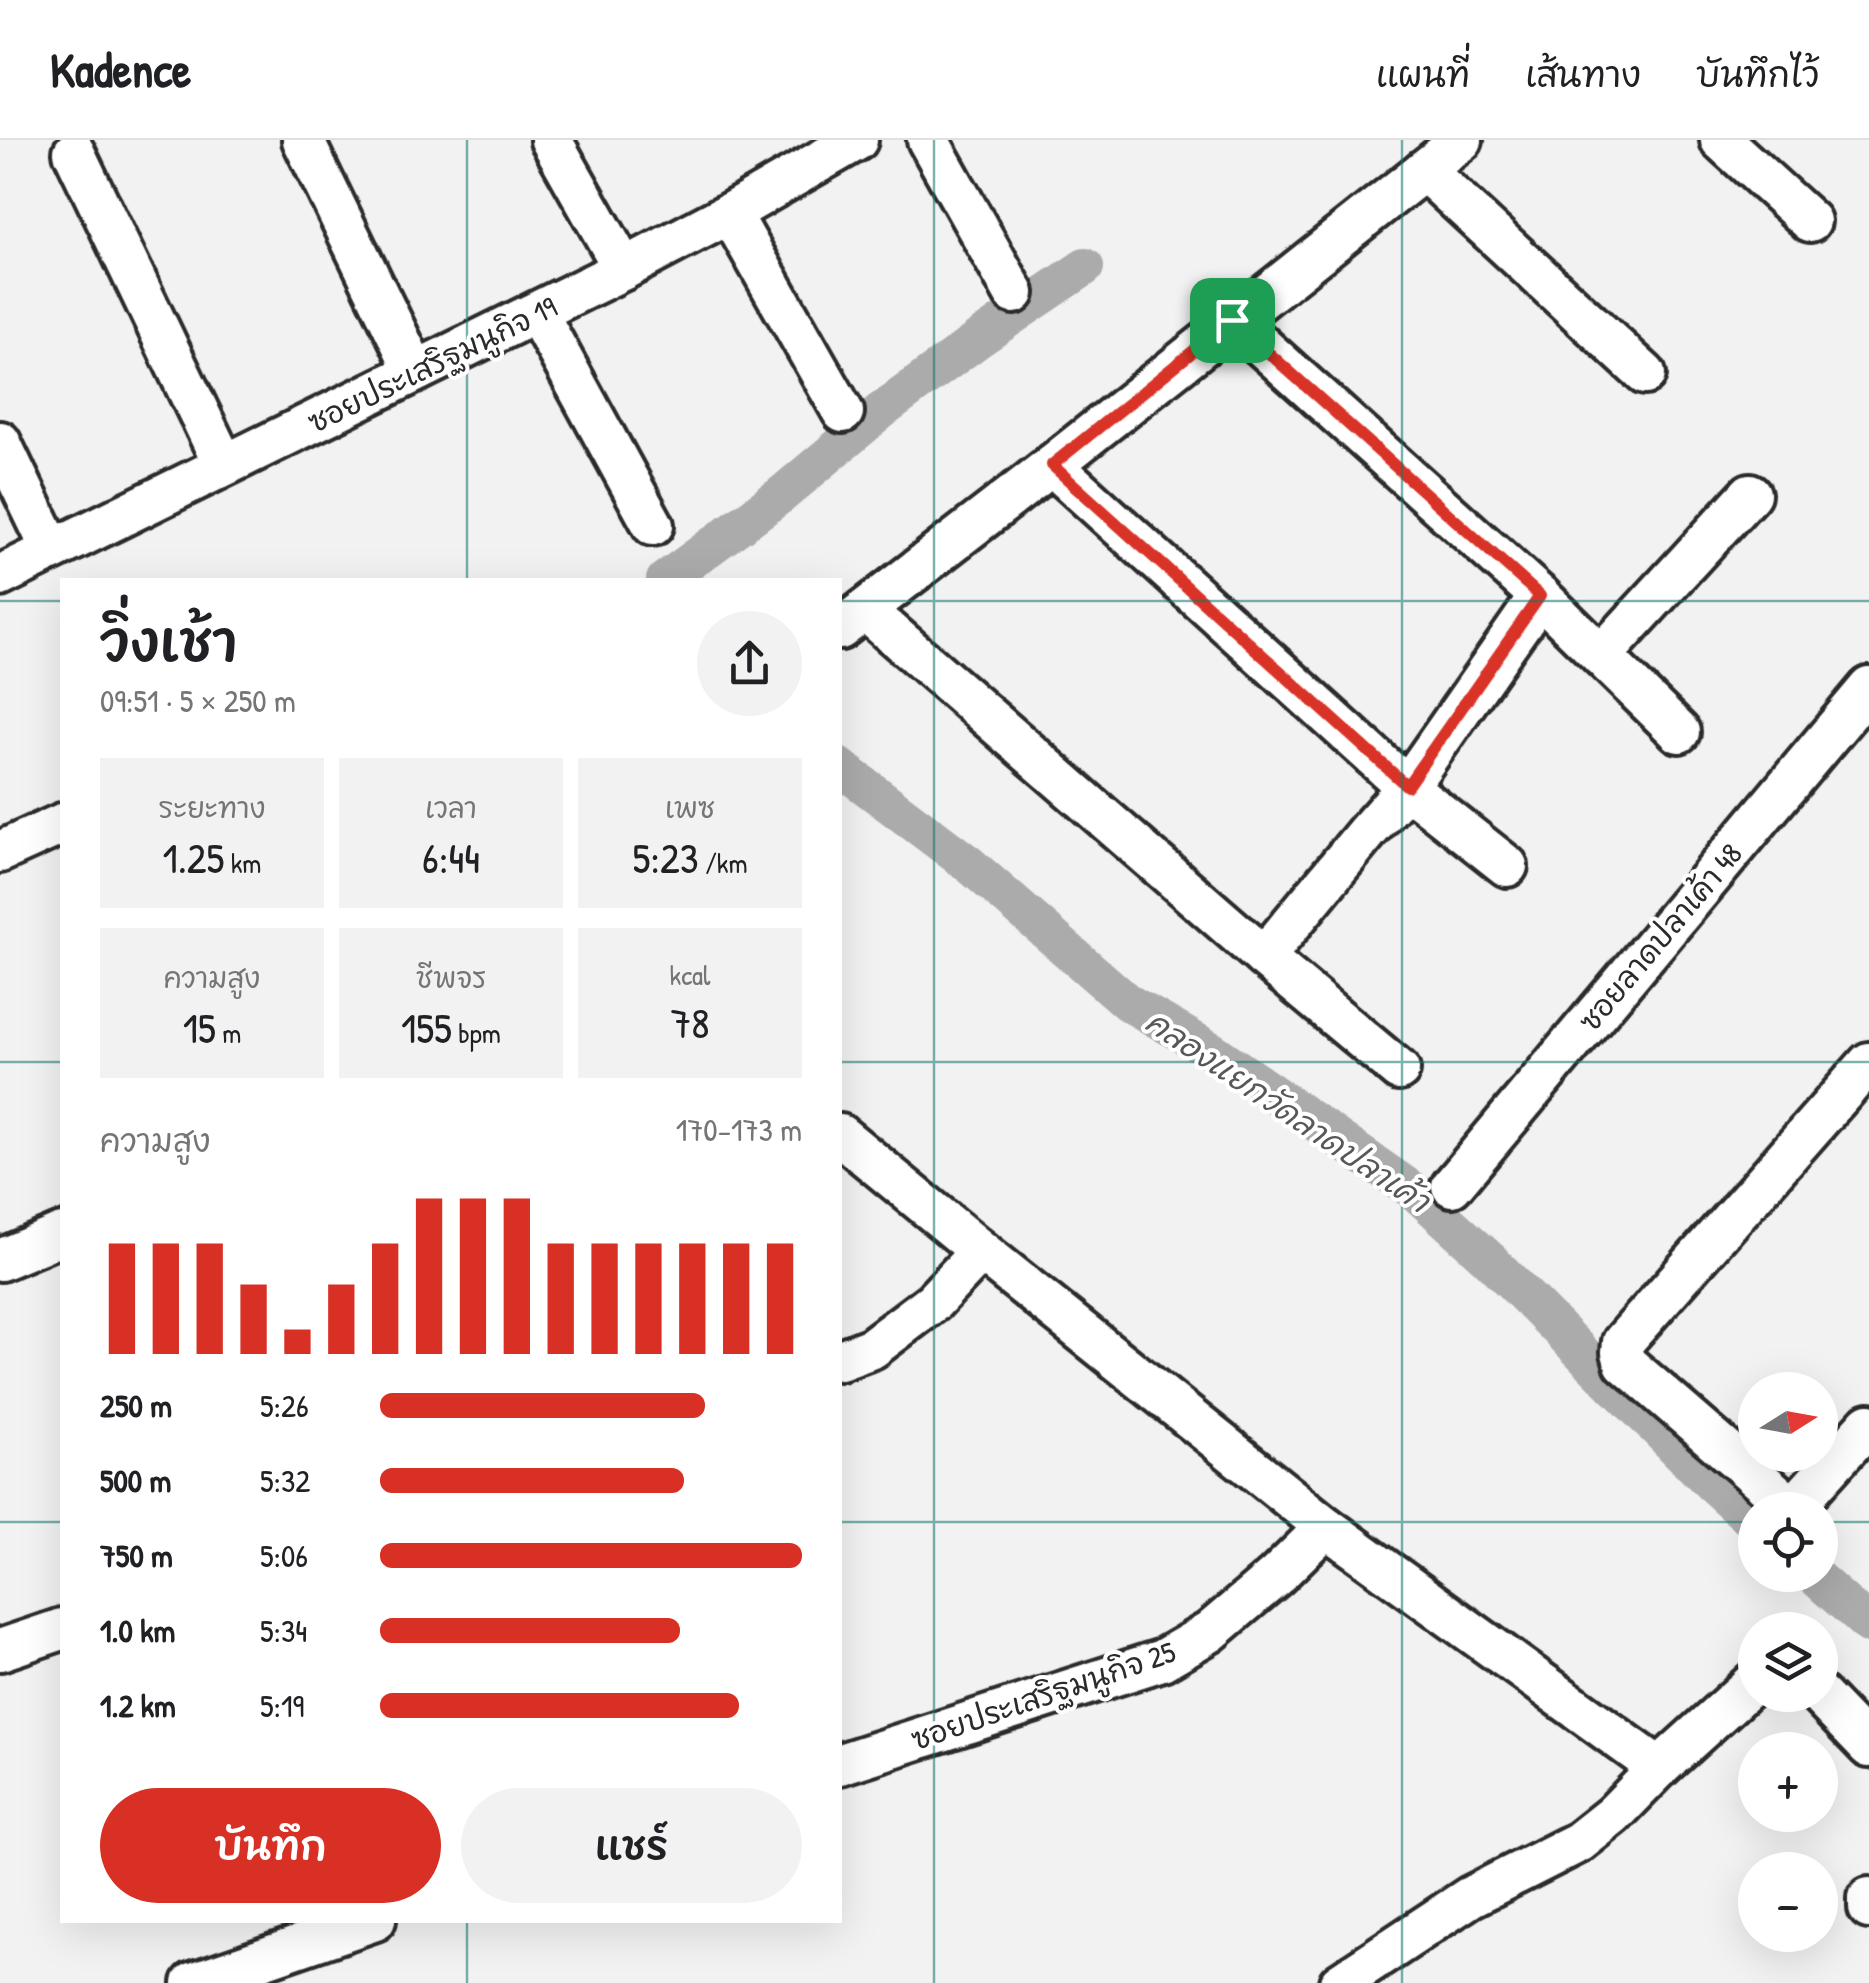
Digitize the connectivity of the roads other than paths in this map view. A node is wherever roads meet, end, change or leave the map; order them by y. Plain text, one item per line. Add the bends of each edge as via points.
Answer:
1 (303, 140) edge
2 (551, 140) edge
3 (857, 140) edge
4 (928, 140) edge
5 (1462, 140) edge
6 (1721, 140) edge
7 (74, 152) dead end
8 (801, 153) edge
9 (1424, 170) junction
10 (730, 213) junction
11 (1810, 221) dead end
12 (624, 268) junction
13 (1014, 293) dead end
14 (537, 313) junction
15 (1232, 320) junction
16 (416, 371) junction
17 (1644, 374) dead end
18 (843, 412) dead end
19 (0, 442) edge
20 (224, 465) junction
21 (1052, 465) junction
22 (1750, 494) dead end
23 (653, 525) dead end
24 (52, 550) junction
25 (0, 576) edge
26 (1540, 596) junction
27 (852, 620) edge
28 (1602, 655) junction
29 (1869, 688) edge
30 (1678, 732) dead end
31 (1407, 786) junction
32 (60, 825) edge
33 (0, 852) edge
34 (1507, 866) dead end
35 (1264, 957) junction
36 (1869, 1063) edge
37 (1399, 1070) dead end
38 (842, 1136) edge
39 (1452, 1186) dead end
40 (60, 1235) edge
41 (981, 1251) junction
42 (0, 1260) edge
43 (842, 1359) edge
44 (1869, 1424) edge
45 (1326, 1528) junction
46 (60, 1630) edge
47 (0, 1650) edge
48 (1738, 1696) edge
49 (1835, 1712) edge
50 (1869, 1747) edge
51 (842, 1763) edge
52 (1658, 1768) junction
53 (1869, 1898) edge
54 (1869, 1908) edge
55 (366, 1923) edge
56 (192, 1983) edge
57 (1340, 1983) edge

1 - 16 street
2 - 12 street
3 - 8 street, ซอยประเสริฐมนูกิจ 19
4 - 13 street
5 - 9 street
6 - 11 street
7 - 20 street
8 - 10 street, ซอยประเสริฐมนูกิจ 19
9 - 15 street
9 - 17 street
10 - 12 street, ซอยประเสริฐมนูกิจ 19
10 - 18 street
12 - 14 street, ซอยประเสริฐมนูกิจ 19
14 - 16 street, ซอยประเสริฐมนูกิจ 19
14 - 23 street
15 - 21 street
15 - 26 street
16 - 20 street, ซอยประเสริฐมนูกิจ 19
19 - 24 street
20 - 24 street, ซอยประเสริฐมนูกิจ 19
21 - 27 street
21 - 31 street
22 - 28 street
24 - 25 street, ซอยประเสริฐมนูกิจ 19
26 - 28 street
26 - 31 street
27 - 35 street
28 - 30 street
29 - 39 street, ซอยลาดปลาเค้า 48
31 - 34 street
31 - 35 street
32 - 33 street
35 - 37 street
36 - 44 street via 1623,1342 1622,1352 1625,1362 1788,1504 1803,1497
38 - 41 street
40 - 42 street
41 - 43 street via 933,1302 872,1348
41 - 45 street
45 - 51 street, ซอยประเสริฐมนูกิจ 25 via 1210,1632 1162,1660
45 - 52 street
46 - 47 street
48 - 52 street
49 - 50 street
52 - 57 street via 1579,1842 1470,1897
53 - 54 street
55 - 56 street

